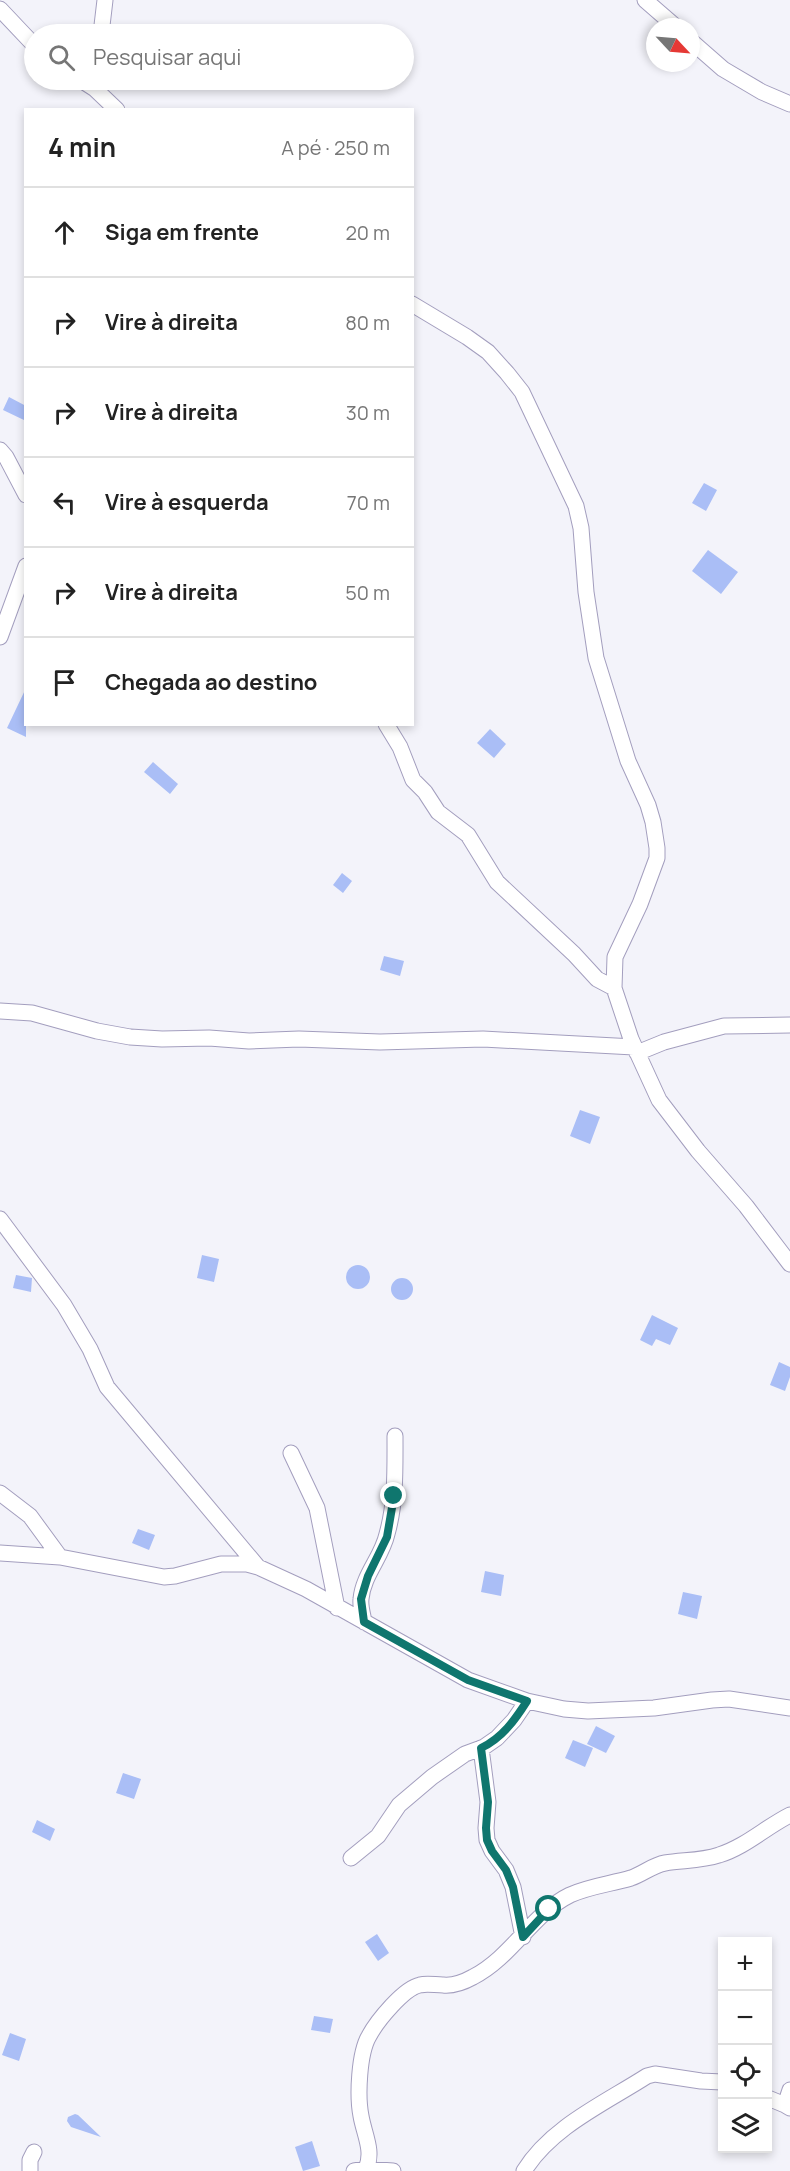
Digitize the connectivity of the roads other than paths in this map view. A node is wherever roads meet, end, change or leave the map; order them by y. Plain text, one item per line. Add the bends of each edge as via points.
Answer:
1 (105, 0) edge
2 (645, 0) edge
3 (0, 9) edge
4 (666, 18) edge
5 (102, 24) edge
6 (24, 34) edge
7 (700, 48) edge
8 (96, 90) edge
9 (790, 104) edge
10 (115, 108) edge
11 (414, 305) edge
12 (0, 450) edge
13 (24, 492) edge
14 (24, 571) edge
15 (0, 637) edge
16 (387, 726) edge
17 (614, 988) junction
18 (0, 1011) edge
19 (790, 1025) edge
20 (635, 1050) junction
21 (0, 1219) edge
22 (790, 1264) edge
23 (395, 1437) dead end
24 (291, 1453) dead end
25 (0, 1492) edge
26 (0, 1553) edge
27 (60, 1557) junction
28 (258, 1567) junction
29 (337, 1608) junction
30 (364, 1622) junction
31 (527, 1701) junction
32 (790, 1708) edge
33 (481, 1748) junction
34 (790, 1815) edge
35 (351, 1858) dead end
36 (523, 1937) junction
37 (718, 2082) edge
38 (790, 2090) edge
39 (770, 2099) edge
40 (787, 2106) edge
41 (34, 2152) dead end
42 (530, 2168) edge
43 (360, 2170) edge
44 (30, 2171) edge
45 (340, 2171) edge
46 (347, 2171) edge
47 (393, 2171) edge

1 - 5 street
2 - 4 street
3 - 6 street
7 - 9 street via 723,69
8 - 10 street
11 - 17 street via 488,352 507,373 522,392 576,506 596,658 622,743 648,805 657,848 640,904 615,957
12 - 13 street
14 - 15 street
16 - 17 street via 413,780 438,812 468,835 496,882 569,948 597,980
17 - 20 street
18 - 20 street via 32,1013 130,1037 162,1039 483,1039
19 - 20 street via 724,1026
20 - 22 street via 659,1100
21 - 28 street via 64,1305 90,1348 107,1387
23 - 30 street via 391,1520 361,1599
24 - 29 street via 317,1508
25 - 27 street via 30,1516
26 - 27 street
27 - 28 street via 164,1577 221,1564
28 - 29 street
29 - 30 street
30 - 31 street via 468,1680
31 - 32 street via 588,1711 729,1699
31 - 33 street via 497,1738
33 - 35 street via 454,1761 406,1799 378,1836
33 - 36 street via 488,1802 487,1840 513,1887
34 - 36 street via 718,1856 660,1864 634,1877 571,1895 549,1909
36 - 43 street via 474,1977 411,1989 369,2036 359,2091 369,2159
37 - 42 street via 646,2076 573,2123 542,2149
38 - 40 street
39 - 40 street
41 - 44 street
43 - 47 street
45 - 46 street

